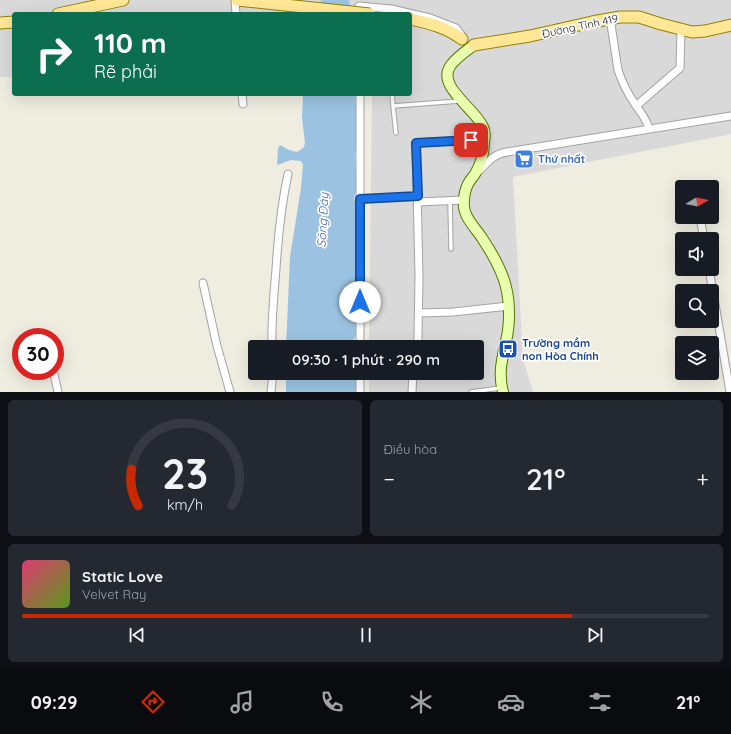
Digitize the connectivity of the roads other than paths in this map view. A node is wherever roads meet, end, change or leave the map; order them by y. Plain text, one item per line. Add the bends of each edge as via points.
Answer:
1 (118, 0) edge
2 (236, 0) edge
3 (67, 12) edge
4 (236, 12) edge
5 (351, 12) edge
6 (359, 12) edge
7 (391, 12) edge
8 (412, 15) edge
9 (610, 18) junction
10 (412, 19) edge
11 (12, 22) edge
12 (0, 23) edge
13 (731, 25) edge
14 (681, 30) junction
15 (467, 42) junction
16 (242, 96) edge
17 (360, 96) edge
18 (392, 96) edge
19 (462, 101) junction
20 (243, 104) dead end
21 (393, 106) junction
22 (636, 106) junction
23 (731, 116) edge
24 (649, 129) junction
25 (396, 133) dead end
26 (484, 139) junction
27 (288, 174) dead end
28 (475, 174) junction
29 (360, 199) junction
30 (418, 199) junction
31 (450, 200) junction
32 (464, 200) junction
33 (451, 249) dead end
34 (710, 276) edge
35 (203, 283) dead end
36 (509, 306) junction
37 (419, 313) junction
38 (272, 340) edge
39 (360, 340) edge
40 (418, 340) edge
41 (55, 380) edge
42 (273, 380) edge
43 (360, 380) edge
44 (413, 380) edge
45 (502, 390) edge
46 (58, 392) edge
47 (230, 392) edge
48 (272, 392) edge
49 (360, 392) edge
50 (412, 392) edge
51 (472, 392) edge
52 (730, 392) edge

1 - 3 main road
2 - 4 street
2 - 5 main road, bridge
6 - 7 street via 359,6
8 - 15 street via 430,18 456,28
9 - 14 main road, Đường Tỉnh 419 via 639,17
9 - 15 main road, Đường Tỉnh 419 via 530,36
9 - 22 street via 618,70
10 - 15 main road via 434,24
11 - 12 main road
13 - 14 main road, Đường Tỉnh 419 via 705,31
14 - 22 street via 680,68
15 - 19 street via 447,72 449,86
16 - 20 street
17 - 29 street
18 - 21 lane
19 - 21 lane
19 - 26 street via 479,119 484,128
21 - 25 lane
22 - 24 street via 647,121
23 - 24 street
24 - 28 street via 499,154
26 - 28 street via 484,149
26 - 30 street via 416,143
27 - 38 street via 278,231
28 - 32 street via 468,184
29 - 30 lane
29 - 39 street
30 - 31 street
30 - 37 street
31 - 32 street
31 - 33 lane
32 - 36 street via 467,216 502,274
34 - 52 street
35 - 47 street
36 - 37 street
36 - 45 street via 507,340 500,372
37 - 40 street
41 - 46 street
42 - 48 street
43 - 49 street
44 - 50 street
45 - 51 lane

